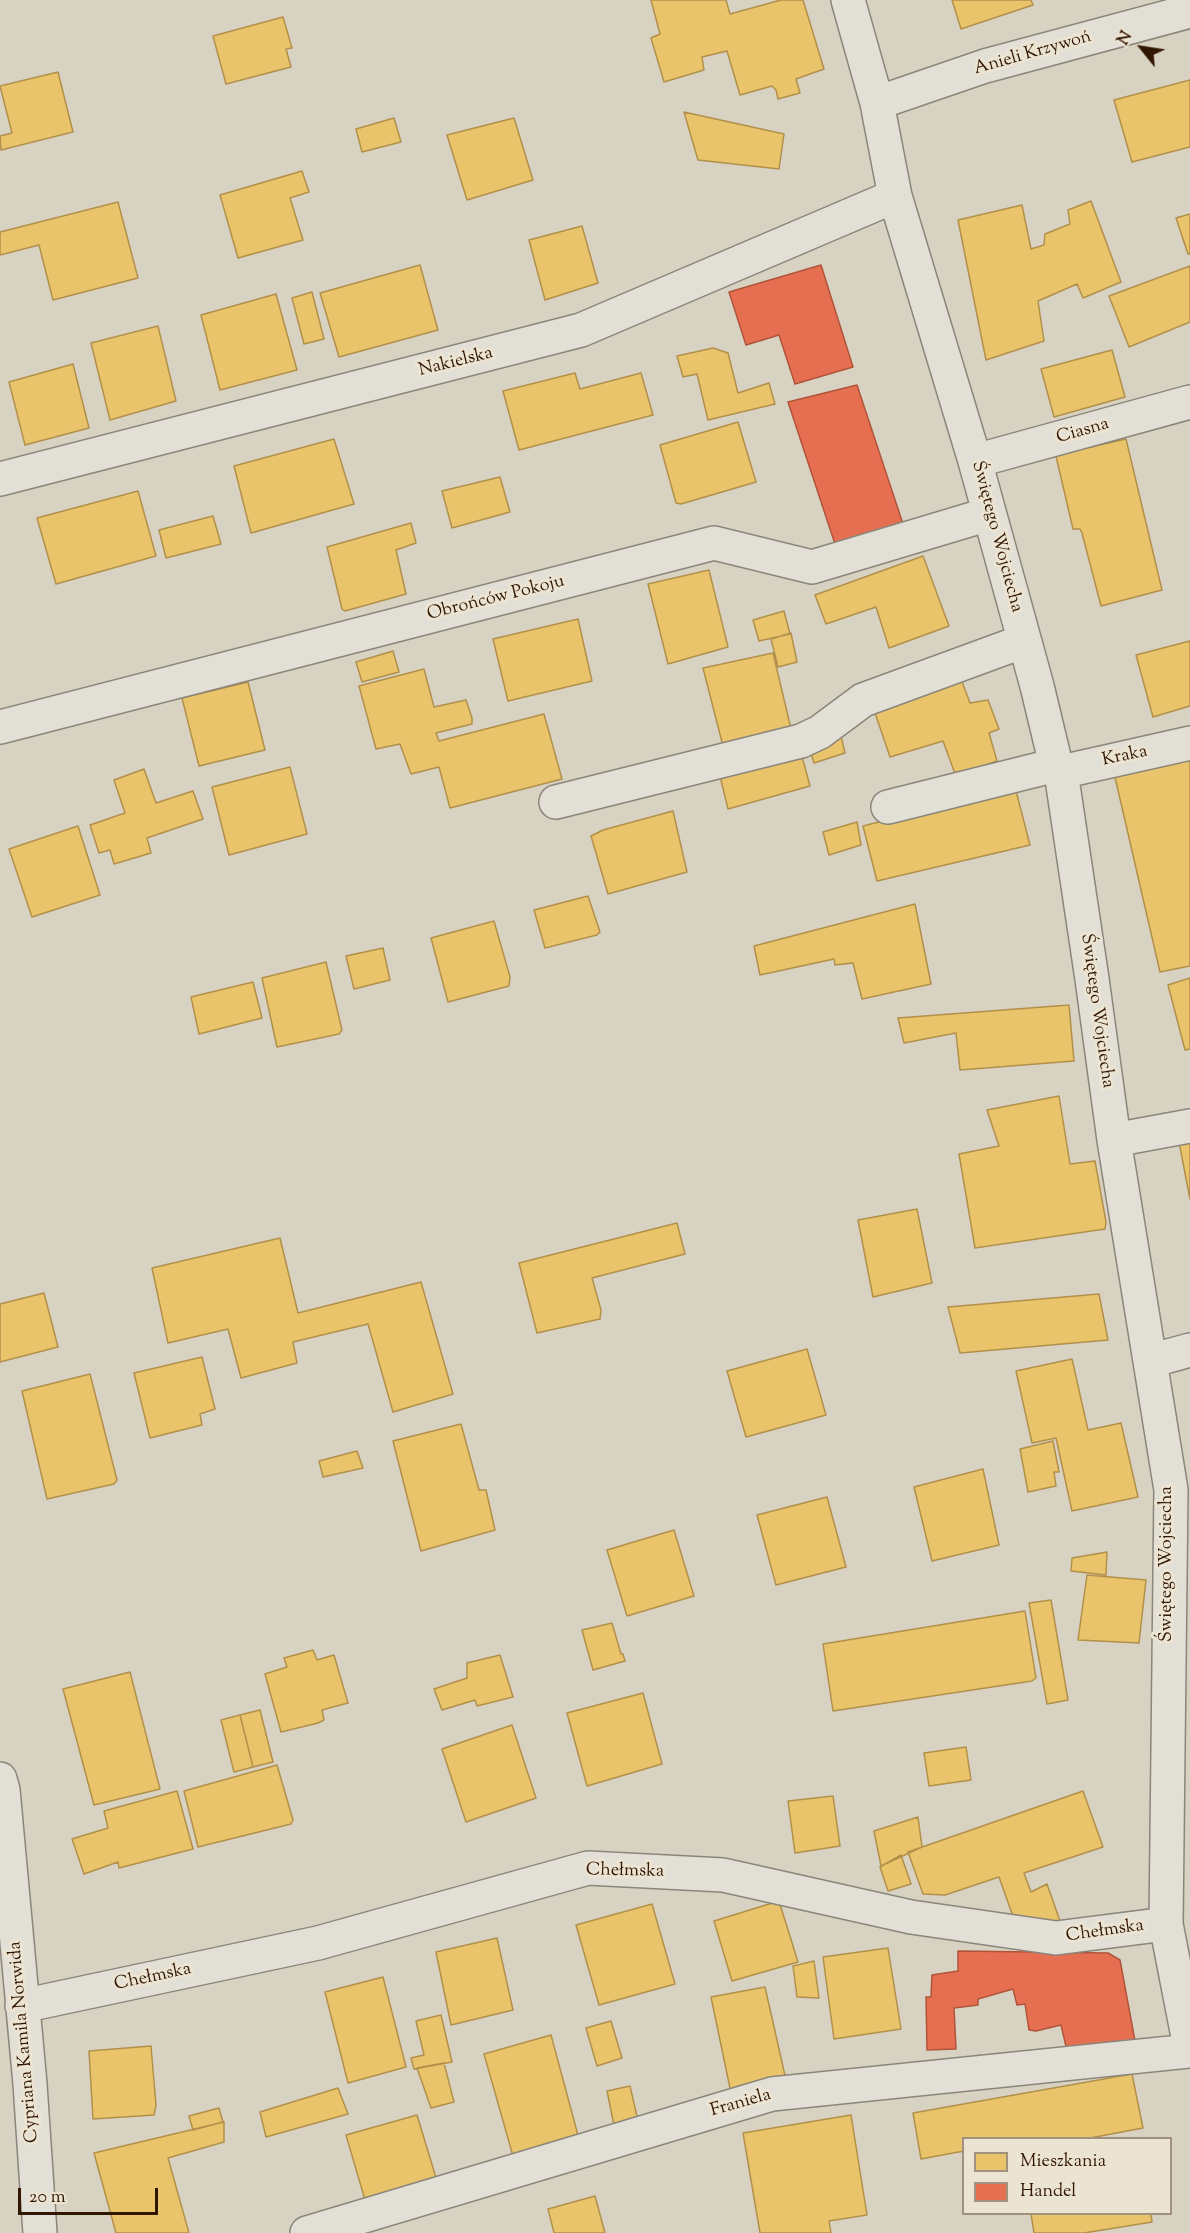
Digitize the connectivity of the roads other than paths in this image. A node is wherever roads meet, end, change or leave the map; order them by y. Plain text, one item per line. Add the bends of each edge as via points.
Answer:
1 (848, 0) edge
2 (1190, 11) edge
3 (877, 103) junction
4 (895, 196) junction
5 (1190, 402) edge
6 (975, 461) junction
7 (0, 479) edge
8 (989, 514) junction
9 (1024, 641) junction
10 (0, 727) edge
11 (1190, 743) edge
12 (1058, 768) junction
13 (556, 802) dead end
14 (888, 807) dead end
15 (1190, 1126) edge
16 (1114, 1140) junction
17 (1190, 1350) edge
18 (1150, 1361) junction
19 (1179, 1634) edge
20 (0, 1779) edge
21 (1166, 1924) junction
22 (16, 2017) edge
23 (1190, 2049) edge
24 (40, 2233) edge
25 (307, 2233) edge

1 - 3 street, Świętego Wojciecha
2 - 3 street, Anieli Krzywoń via 985,66
3 - 4 street, Świętego Wojciecha
4 - 6 street, Świętego Wojciecha
4 - 7 street, Nakielska via 581,330
5 - 6 street, Ciasna
6 - 8 street, Świętego Wojciecha
8 - 9 street, Świętego Wojciecha
8 - 10 street, Obrońców Pokoju via 812,567 714,543
9 - 12 street, Świętego Wojciecha
9 - 13 street via 863,700 801,741
11 - 12 street, Kraka
12 - 14 street, Kraka
12 - 16 street, Świętego Wojciecha
15 - 16 street
16 - 18 street, Świętego Wojciecha
17 - 18 street
18 - 19 street, Świętego Wojciecha via 1171,1490
19 - 21 street, Świętego Wojciecha
20 - 22 street, Cypriana Kamila Norwida
21 - 22 street, Chełmska via 1056,1938 911,1917 723,1875 588,1868 318,1943
21 - 23 street, Świętego Wojciecha
22 - 24 street, Cypriana Kamila Norwida
23 - 25 street, Franiela via 772,2094

